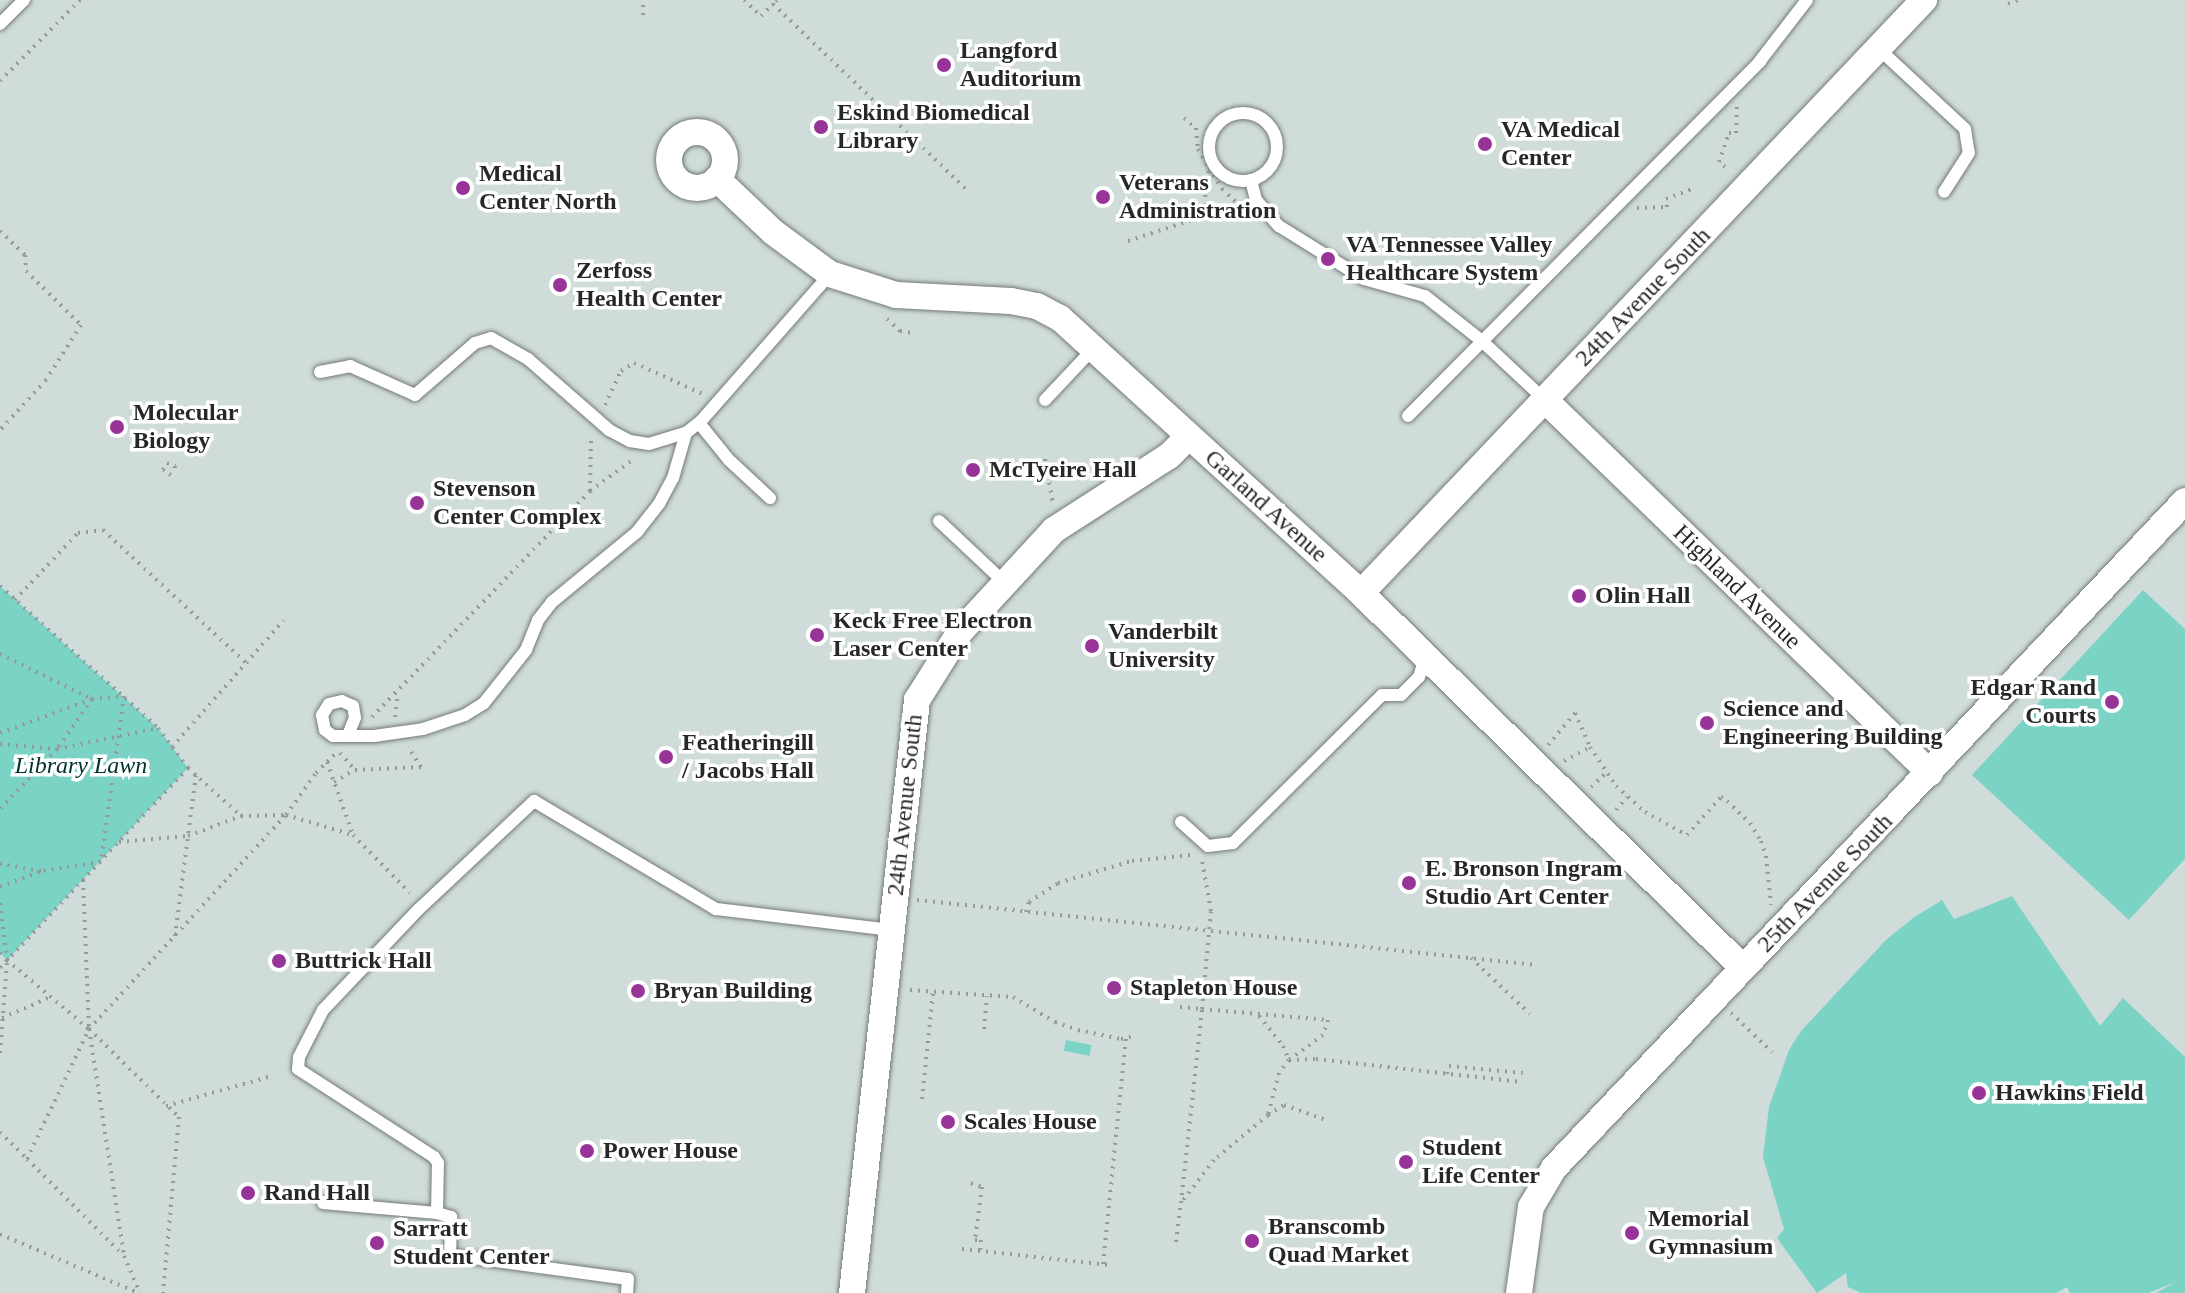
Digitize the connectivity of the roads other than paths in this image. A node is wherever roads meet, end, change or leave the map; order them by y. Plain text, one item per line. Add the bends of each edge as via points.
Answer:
1 (24, 0) edge
2 (1807, 0) edge
3 (1924, 0) edge
4 (0, 24) edge
5 (1879, 49) junction
6 (717, 179) dead end
7 (1251, 180) junction
8 (1944, 192) dead end
9 (830, 274) junction
10 (1482, 341) junction
11 (1094, 348) junction
12 (320, 372) dead end
13 (1045, 400) dead end
14 (1545, 400) junction
15 (1408, 416) dead end
16 (699, 423) junction
17 (686, 433) junction
18 (1189, 436) junction
19 (770, 498) dead end
20 (2185, 501) edge
21 (939, 521) dead end
22 (1003, 581) junction
23 (1361, 593) junction
24 (1425, 657) junction
25 (351, 736) road end
26 (1930, 773) junction
27 (1181, 822) dead end
28 (892, 930) junction
29 (1743, 968) junction
30 (323, 1203) dead end
31 (437, 1213) junction
32 (627, 1293) edge
33 (852, 1293) edge
34 (1519, 1293) edge

1 - 4 lane
2 - 10 lane via 1760,61
3 - 5 street, 24th Avenue South
5 - 8 lane via 1965,129 1969,153
5 - 14 street, 24th Avenue South
6 - 9 street, Garland Avenue via 773,232
7 - 7 lane via 1270,167 1275,135 1250,113 1228,116 1212,131 1209,153 1220,172
7 - 10 lane via 1256,200 1279,226 1364,279 1425,296
9 - 11 street, Garland Avenue via 896,295 1037,306
9 - 16 lane
10 - 14 lane
10 - 15 lane
11 - 13 lane
11 - 18 street, Garland Avenue
12 - 17 lane via 350,366 415,395 475,343 491,338 528,359 609,430 630,441 649,444
14 - 23 street, 24th Avenue South
14 - 26 street, Highland Avenue
16 - 17 lane
16 - 19 lane
17 - 25 lane via 659,504 637,532 552,602 526,650 484,703 423,729
18 - 22 street, 24th Avenue South via 1169,456 1054,530
18 - 23 street, Garland Avenue
20 - 26 street, 25th Avenue South
21 - 22 lane
22 - 28 street, 24th Avenue South via 959,633 917,700
23 - 24 street, Garland Avenue
24 - 27 lane via 1419,677 1401,695 1382,695 1233,843 1208,846
24 - 29 street, Garland Avenue
26 - 29 street, 25th Avenue South
28 - 31 lane via 716,909 539,803 529,802 323,1010 297,1062 303,1074 428,1151 438,1163
28 - 33 street, 24th Avenue South
29 - 34 street, 25th Avenue South via 1546,1178 1531,1207
30 - 31 lane
31 - 32 lane via 451,1217 450,1255 628,1279

